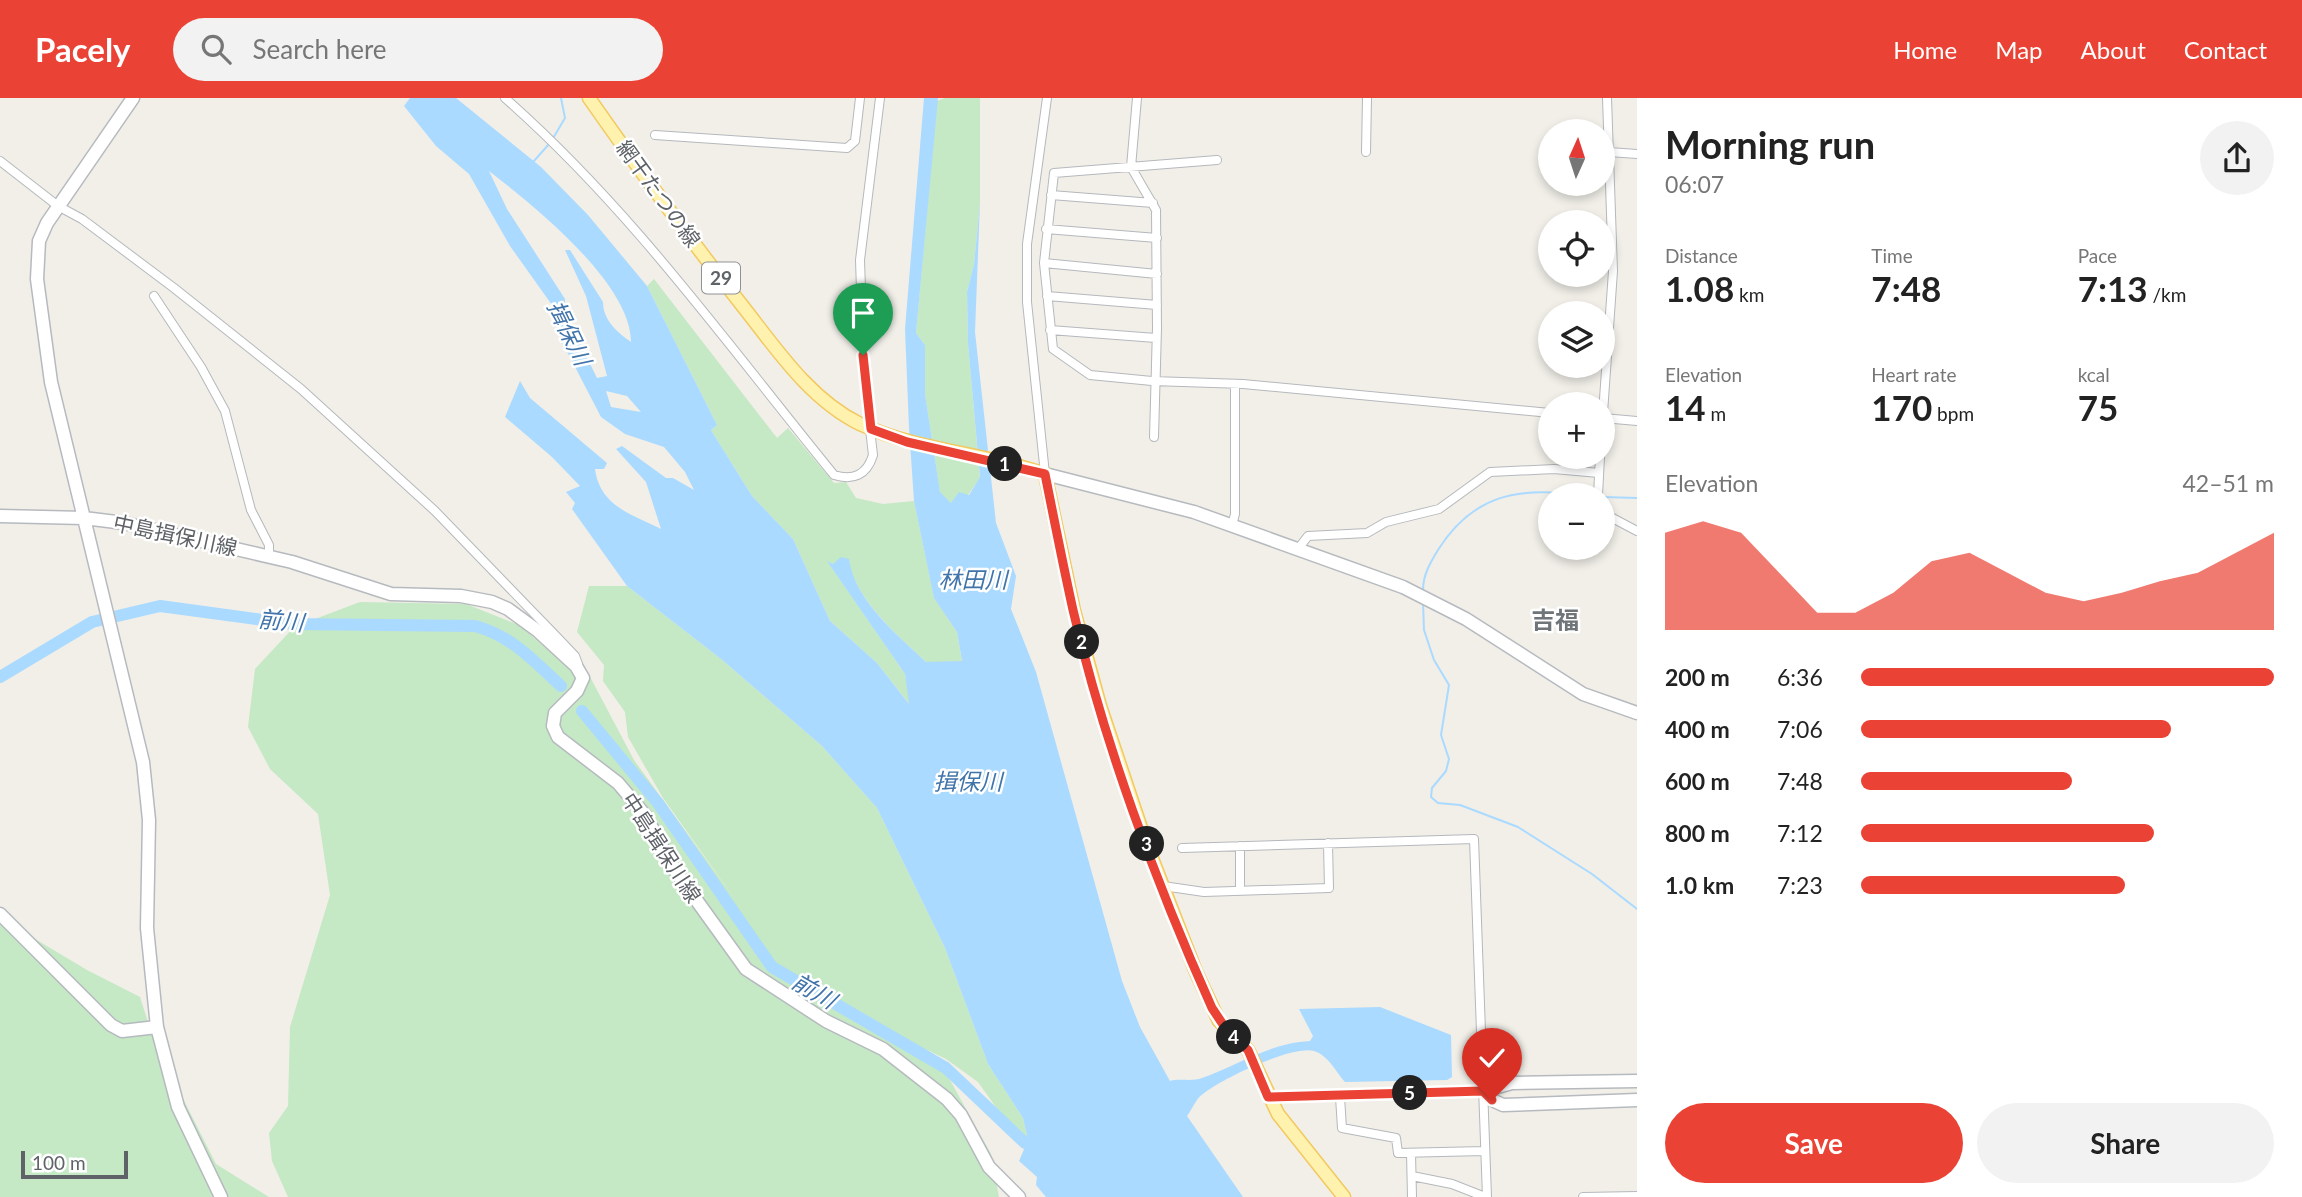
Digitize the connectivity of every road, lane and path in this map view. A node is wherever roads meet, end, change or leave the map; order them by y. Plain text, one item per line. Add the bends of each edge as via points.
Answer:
1 (133, 98) edge
2 (505, 98) edge
3 (589, 98) edge
4 (860, 98) edge
5 (880, 98) edge
6 (1047, 98) edge
7 (1137, 98) edge
8 (1367, 98) edge
9 (1606, 98) edge
10 (1607, 119) edge
11 (655, 135) dead end
12 (1366, 152) dead end
13 (1615, 152) edge
14 (1637, 154) edge
15 (1217, 160) dead end
16 (0, 161) edge
17 (1131, 167) junction
18 (1051, 195) junction
19 (1610, 196) edge
20 (60, 203) junction
21 (1153, 203) junction
22 (1046, 229) junction
23 (1157, 238) junction
24 (1044, 263) junction
25 (1157, 274) junction
26 (154, 296) dead end
27 (1047, 296) junction
28 (1157, 305) junction
29 (1050, 330) junction
30 (1156, 338) junction
31 (1155, 380) junction
32 (1235, 384) junction
33 (1605, 392) edge
34 (1538, 412) edge
35 (1615, 418) edge
36 (1637, 421) edge
37 (875, 430) junction
38 (1154, 437) dead end
39 (1599, 469) edge
40 (1599, 472) junction
41 (1042, 473) junction
42 (1599, 483) edge
43 (0, 516) edge
44 (84, 518) junction
45 (1615, 519) edge
46 (1231, 525) junction
47 (1637, 531) edge
48 (1298, 549) junction
49 (269, 556) junction
50 (576, 666) junction
51 (1637, 713) edge
52 (1328, 843) junction
53 (1240, 846) junction
54 (1182, 848) dead end
55 (1163, 886) junction
56 (1240, 891) junction
57 (0, 914) edge
58 (157, 1027) junction
59 (1637, 1081) edge
60 (1483, 1091) junction
61 (1268, 1097) junction
62 (1340, 1097) junction
63 (1637, 1100) edge
64 (1484, 1151) junction
65 (1411, 1153) junction
66 (1412, 1175) junction
67 (1637, 1196) edge
68 (220, 1197) edge
69 (1019, 1197) edge
70 (1344, 1197) edge
71 (1412, 1197) edge
72 (1486, 1197) edge
73 (1583, 1197) edge

1 - 20 street
2 - 37 street via 586,173 666,262 834,475 857,477 870,465
3 - 37 main road, 網干たつの線 / 29 via 790,367 828,404
4 - 11 street via 855,141 847,148
5 - 37 street via 860,260 864,378
6 - 41 street via 1027,244 1027,302
7 - 17 street
8 - 12 street
9 - 10 street
13 - 14 street
15 - 17 street
16 - 20 street
17 - 18 street via 1054,173
17 - 21 street
18 - 21 street
18 - 22 street
19 - 33 street via 1613,271
20 - 44 street via 39,241 37,279 51,382
20 - 50 street via 226,327 341,424 473,549 575,656
21 - 23 street
22 - 23 street
22 - 24 street
23 - 25 street
24 - 25 street
24 - 27 street
25 - 28 street
26 - 49 street via 225,411 251,510 269,545
27 - 28 street
27 - 29 street
28 - 30 street
29 - 30 street
29 - 31 street via 1054,349 1090,374
30 - 31 street
31 - 32 street
31 - 38 street
32 - 34 street
32 - 46 street via 1236,514
35 - 36 street
37 - 41 main road, 網干たつの線 / 29
39 - 40 street
40 - 42 street
40 - 48 street via 1490,472 1439,509 1386,522 1367,533 1308,536
41 - 46 street via 1143,497
41 - 55 main road via 1100,706
43 - 44 street, 中島揖保川線
44 - 49 street, 中島揖保川線
44 - 58 street via 143,762 149,820 148,940
45 - 47 street
46 - 48 street
48 - 51 street via 1403,587 1466,619 1584,694
49 - 50 street, 中島揖保川線 via 391,594 461,596 492,602 523,618
50 - 69 street, 中島揖保川線 via 582,682 555,713 553,726 558,737 618,783 639,807 674,869 738,959 760,980 826,1021 883,1049 947,1099 961,1115 989,1167
52 - 53 street
52 - 56 street via 1329,888
52 - 60 street via 1474,839
53 - 54 street
53 - 56 street
55 - 56 street via 1186,892
55 - 61 main road via 1212,1008 1248,1050
57 - 58 street via 111,1025 122,1031
58 - 68 street via 178,1107
59 - 60 street via 1512,1083
60 - 62 street
60 - 63 street via 1503,1105
60 - 64 street
61 - 62 street
61 - 70 main road
62 - 65 street via 1342,1129 1396,1138 1398,1153
64 - 65 street
64 - 72 street
65 - 66 street
66 - 71 street
66 - 72 street
67 - 73 street

